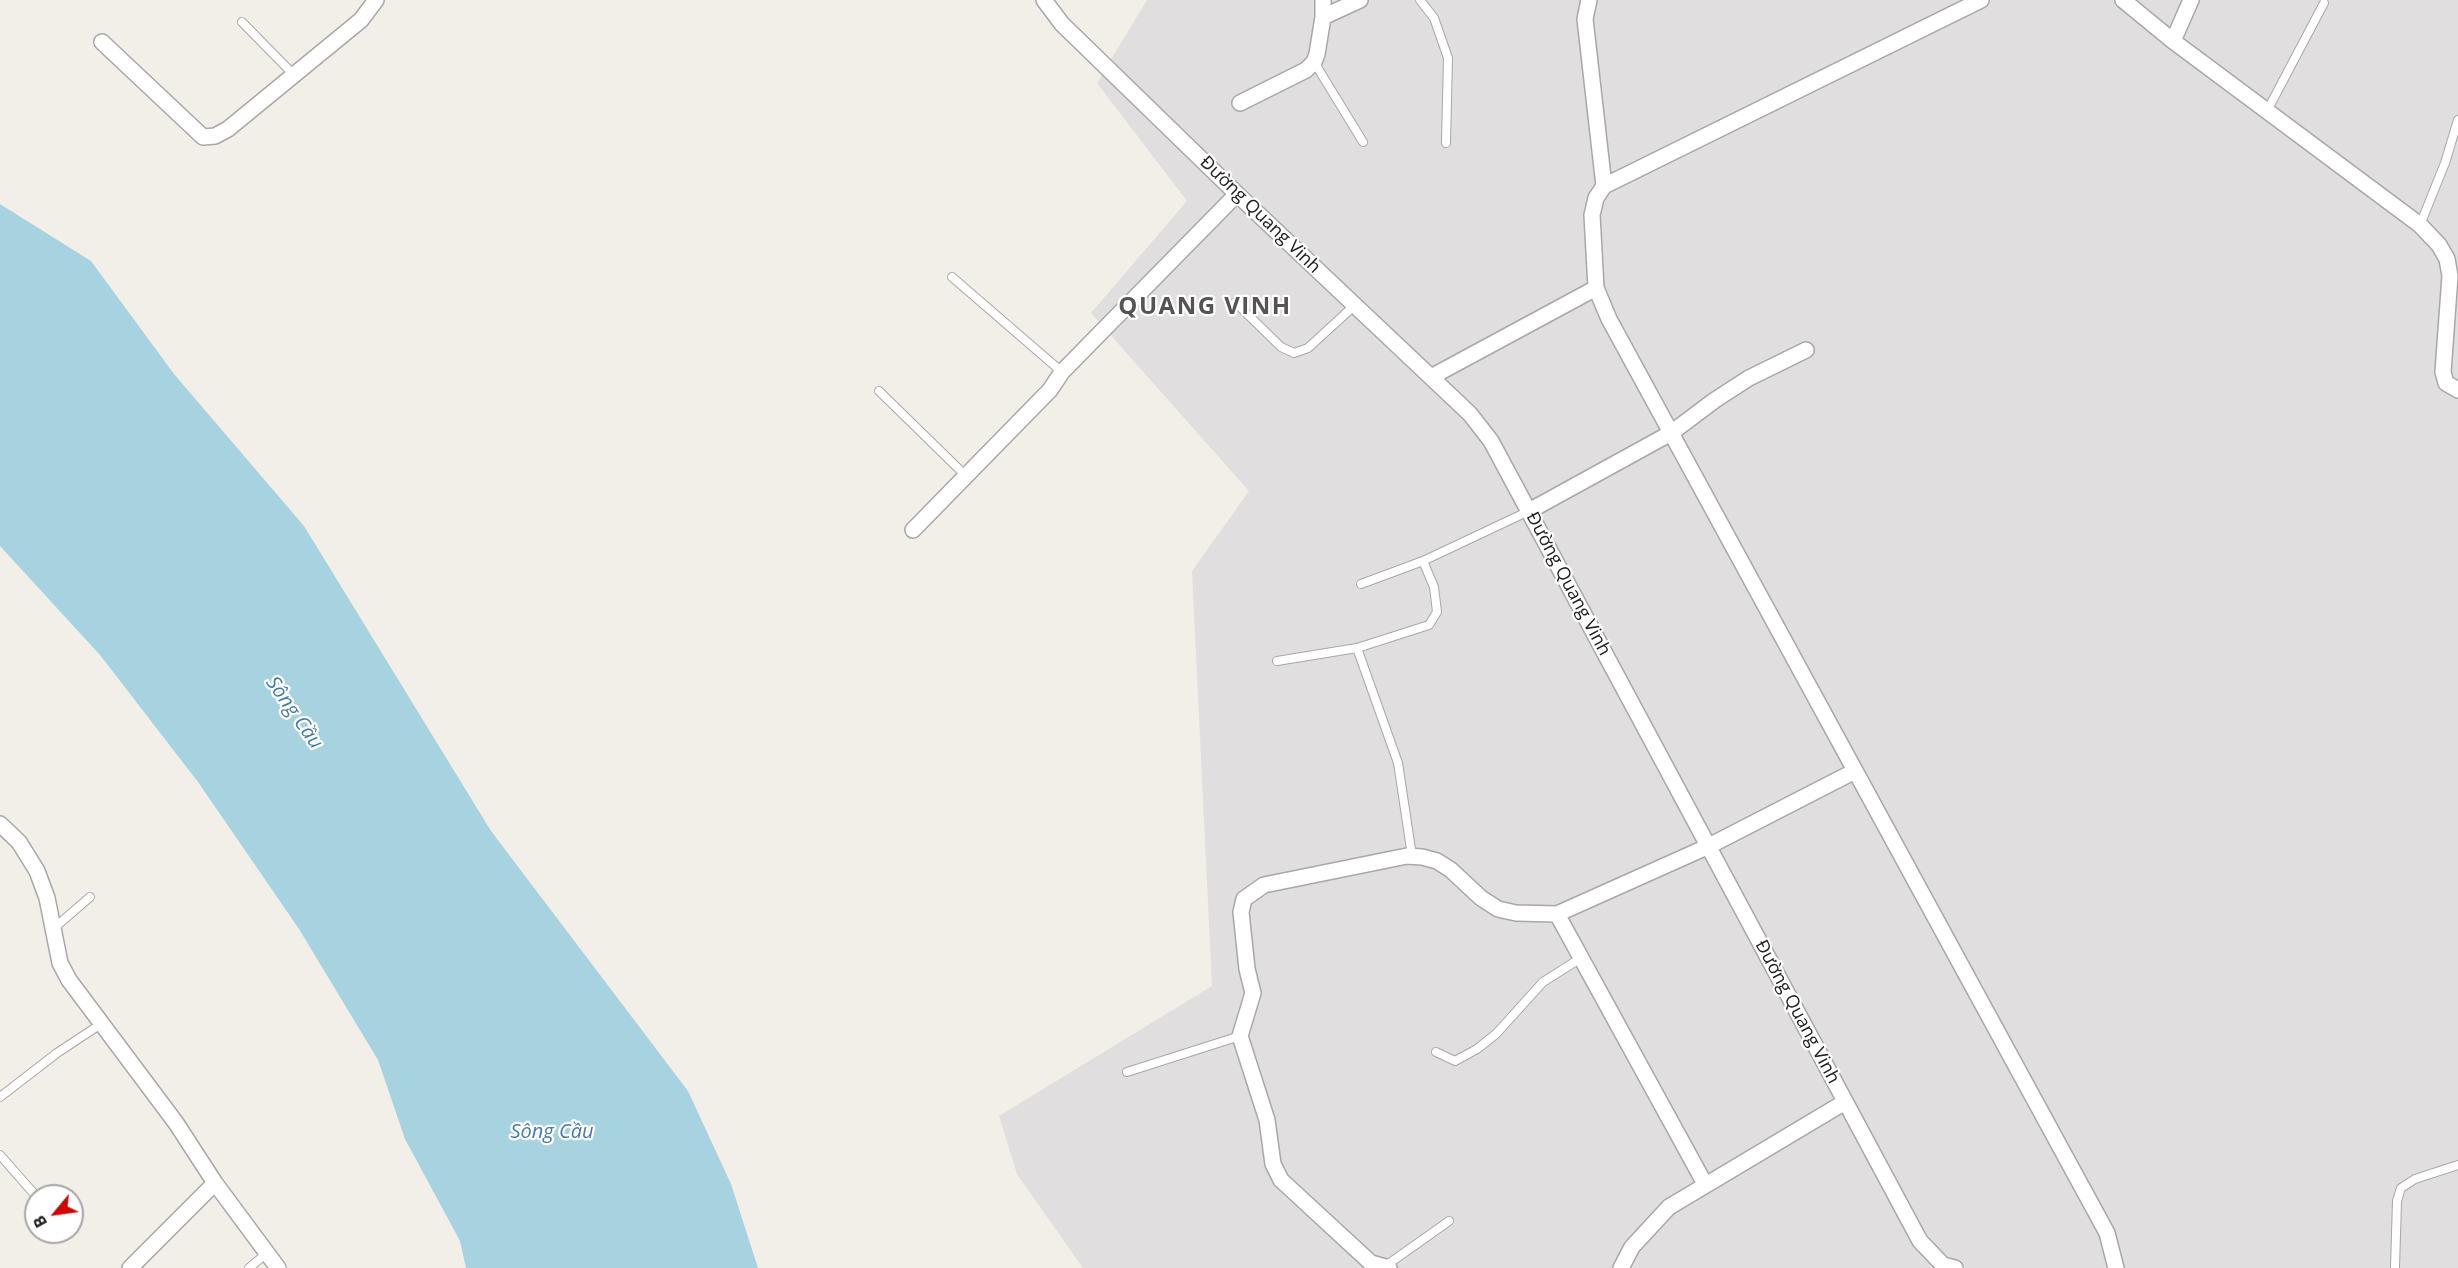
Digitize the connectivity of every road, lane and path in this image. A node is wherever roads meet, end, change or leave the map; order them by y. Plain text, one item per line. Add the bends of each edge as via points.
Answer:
1 (376, 0) edge
2 (1044, 0) edge
3 (1323, 0) edge
4 (1360, 0) edge
5 (1420, 0) edge
6 (1589, 0) edge
7 (1981, 0) edge
8 (2123, 0) edge
9 (2192, 0) edge
10 (2324, 3) dead end
11 (1323, 17) junction
12 (242, 22) dead end
13 (2174, 41) junction
14 (102, 42) dead end
15 (1314, 62) junction
16 (294, 75) junction
17 (1240, 103) dead end
18 (2267, 111) junction
19 (2458, 120) edge
20 (1362, 142) dead end
21 (1446, 142) dead end
22 (1604, 186) junction
23 (1237, 194) junction
24 (2420, 225) junction
25 (952, 277) dead end
26 (1596, 288) junction
27 (1235, 302) dead end
28 (1355, 305) junction
29 (1806, 350) dead end
30 (1062, 372) junction
31 (1431, 377) junction
32 (2458, 390) edge
33 (879, 391) dead end
34 (1671, 433) junction
35 (966, 476) junction
36 (1529, 511) junction
37 (913, 530) dead end
38 (1423, 561) junction
39 (1360, 584) dead end
40 (1358, 648) junction
41 (1277, 661) dead end
42 (1855, 771) junction
43 (0, 825) edge
44 (1709, 846) junction
45 (1412, 856) junction
46 (90, 897) dead end
47 (1557, 914) junction
48 (53, 929) junction
49 (1581, 958) junction
50 (101, 1024) junction
51 (1240, 1036) junction
52 (1436, 1052) dead end
53 (1127, 1072) dead end
54 (0, 1097) edge
55 (1845, 1102) junction
56 (0, 1155) edge
57 (2458, 1165) edge
58 (215, 1183) junction
59 (25, 1184) edge
60 (1705, 1184) junction
61 (1449, 1221) dead end
62 (267, 1253) junction
63 (1386, 1267) edge
64 (130, 1268) edge
65 (249, 1268) edge
66 (279, 1268) edge
67 (1621, 1268) edge
68 (1955, 1268) edge
69 (2116, 1268) edge
70 (2395, 1268) edge

1 - 16 street via 362,20
2 - 23 street, Đường Quang Vinh via 1062,24
3 - 11 street
4 - 11 street
5 - 21 lane via 1434,18 1448,58
6 - 22 street via 1585,19
7 - 22 street
8 - 13 street
9 - 13 street
10 - 18 lane
11 - 15 street
12 - 16 lane
13 - 18 street
14 - 16 street via 203,137 228,129
15 - 17 street
15 - 20 lane
18 - 24 street
19 - 24 lane
22 - 26 street via 1592,215
23 - 28 street, Đường Quang Vinh
23 - 30 street
24 - 32 street via 2447,259 2450,276 2443,372 2446,383
25 - 30 lane
26 - 31 street
26 - 34 street
27 - 28 lane via 1281,347 1294,353 1308,348
28 - 31 street, Đường Quang Vinh
29 - 34 street via 1749,378
30 - 35 street via 1050,390
31 - 36 street, Đường Quang Vinh via 1470,414 1491,441
33 - 35 lane
34 - 36 street
34 - 42 street
35 - 37 street
36 - 38 lane
36 - 44 street, Đường Quang Vinh
38 - 39 lane
38 - 40 lane via 1434,587 1437,612 1430,625
40 - 41 lane
40 - 45 lane via 1398,763
42 - 44 street
42 - 69 street via 2108,1233
43 - 48 street via 18,842 37,872
44 - 47 street
44 - 55 street, Đường Quang Vinh
45 - 47 street via 1437,861 1498,909
45 - 51 street via 1264,885 1244,899 1241,912 1253,993
46 - 48 lane
47 - 49 street
48 - 50 street via 60,963
49 - 52 lane via 1544,982 1477,1050 1455,1061
49 - 60 street
50 - 54 lane
50 - 58 street via 176,1123
51 - 53 lane
51 - 63 street via 1266,1120 1273,1164 1281,1180 1371,1263
55 - 60 street
55 - 68 street, Đường Quang Vinh via 1920,1241 1943,1265
56 - 59 lane
57 - 70 lane via 2415,1179 2401,1188 2397,1201
58 - 62 street
58 - 64 street
60 - 67 street via 1653,1222
61 - 63 lane
62 - 65 lane
62 - 66 street

